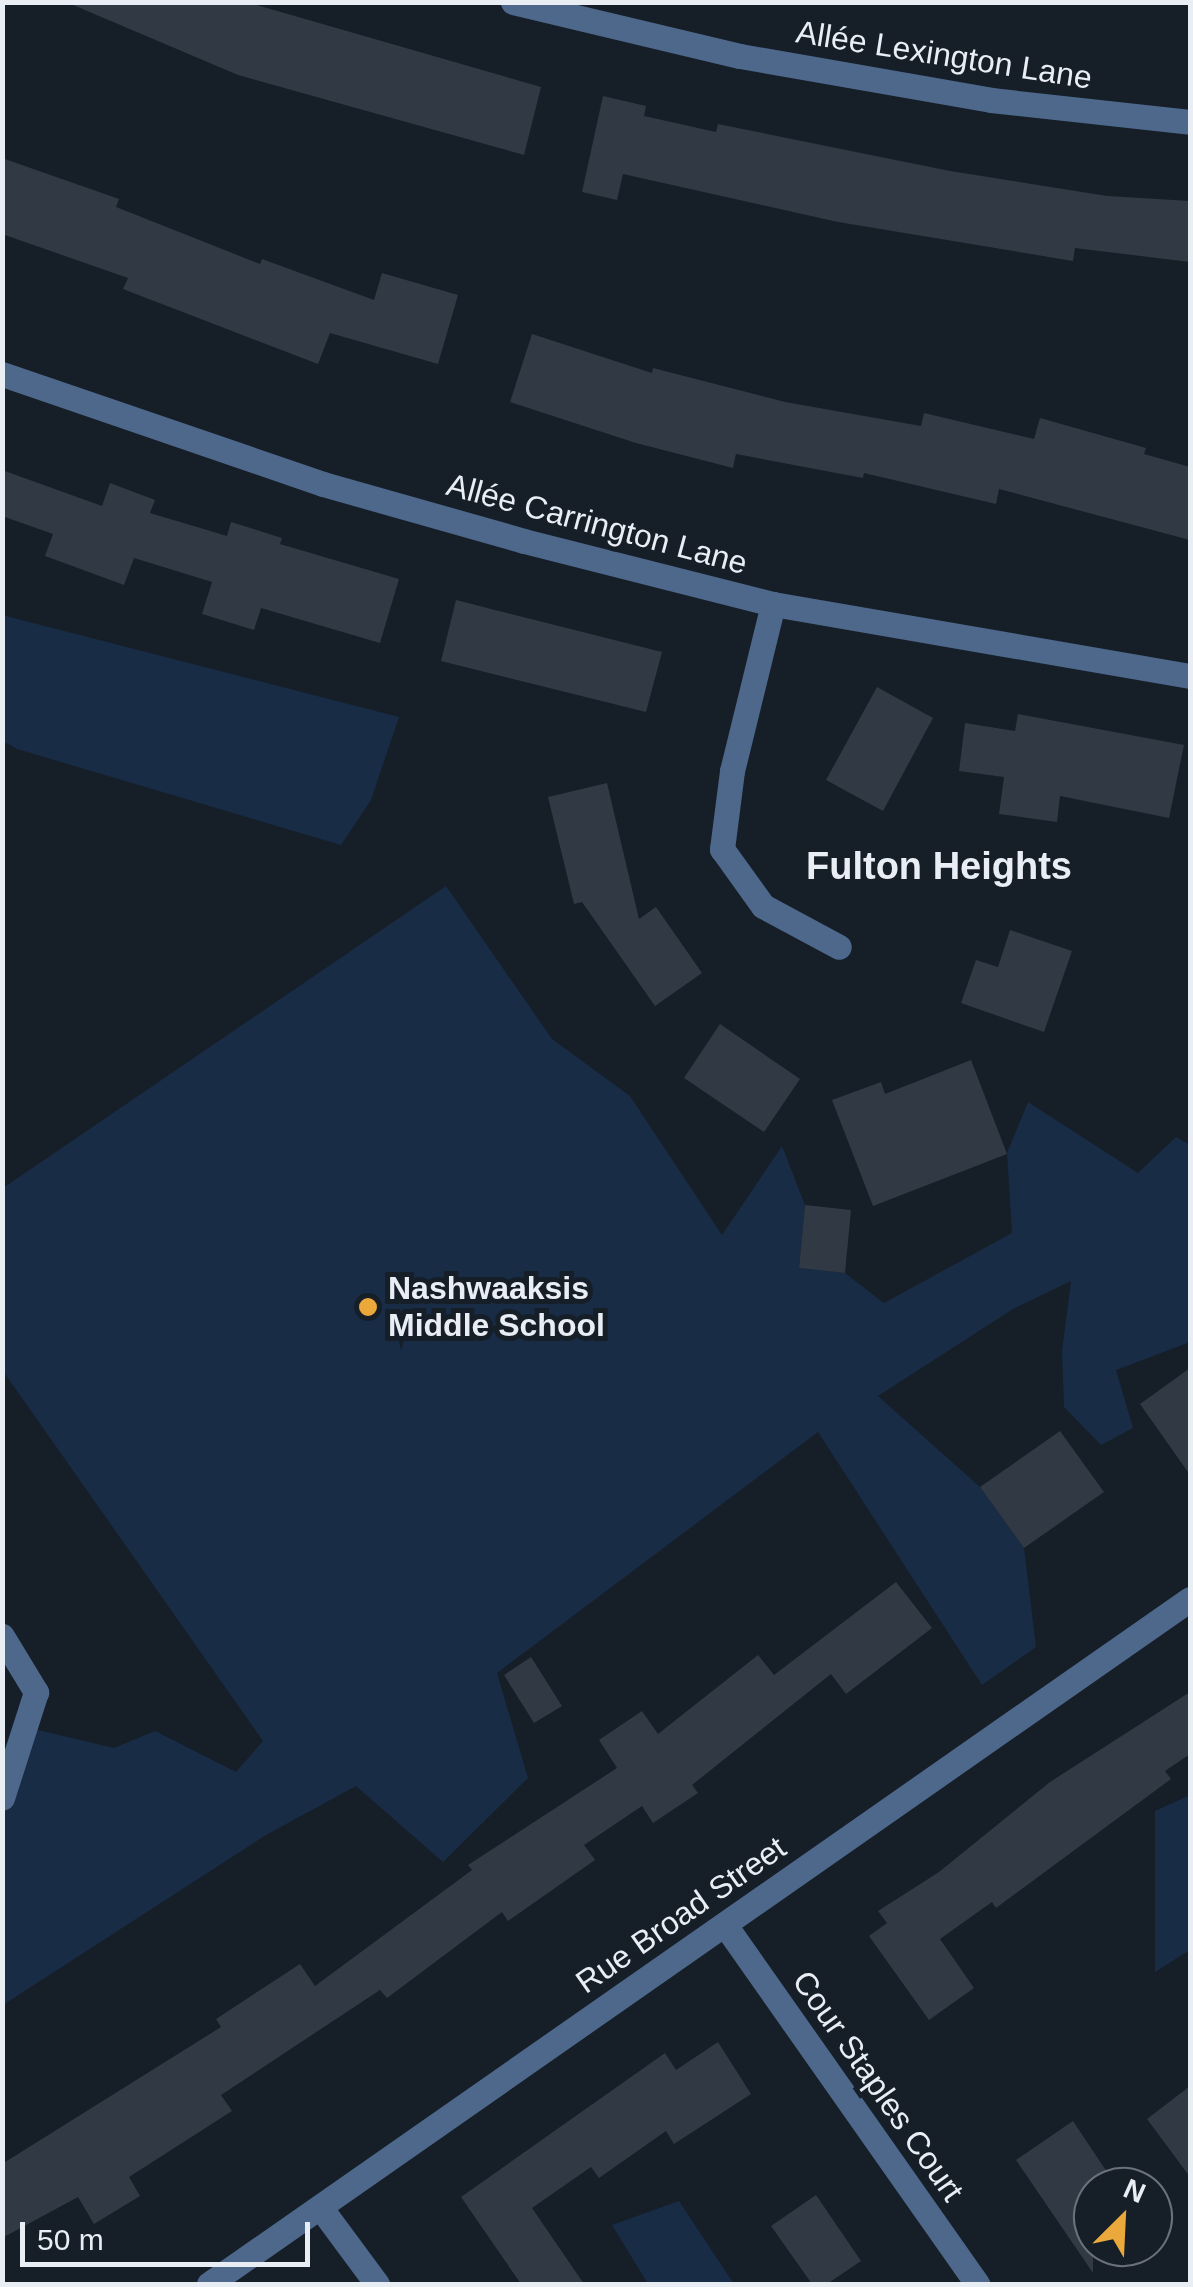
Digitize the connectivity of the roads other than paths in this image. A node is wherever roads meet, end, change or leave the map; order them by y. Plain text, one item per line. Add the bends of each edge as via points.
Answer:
1 (513, 2) edge
2 (547, 7) edge
3 (1190, 122) edge
4 (2, 374) edge
5 (773, 604) junction
6 (1190, 676) edge
7 (839, 947) dead end
8 (1190, 1599) edge
9 (2, 1636) edge
10 (2, 1798) edge
11 (725, 1924) junction
12 (320, 2207) junction
13 (209, 2284) edge
14 (377, 2284) edge
15 (978, 2284) edge

1 - 2 street, Allée Lexington Lane
2 - 3 street, Allée Lexington Lane via 740,56 991,100
4 - 5 street, Allée Carrington Lane via 323,484
5 - 6 street, Allée Carrington Lane
5 - 7 street via 732,770 722,849 764,906
8 - 11 street, Rue Broad Street
9 - 10 street via 36,1692
11 - 12 street, Rue Broad Street
11 - 15 street, Cour Staples Court
12 - 13 street, Rue Broad Street
12 - 14 street

